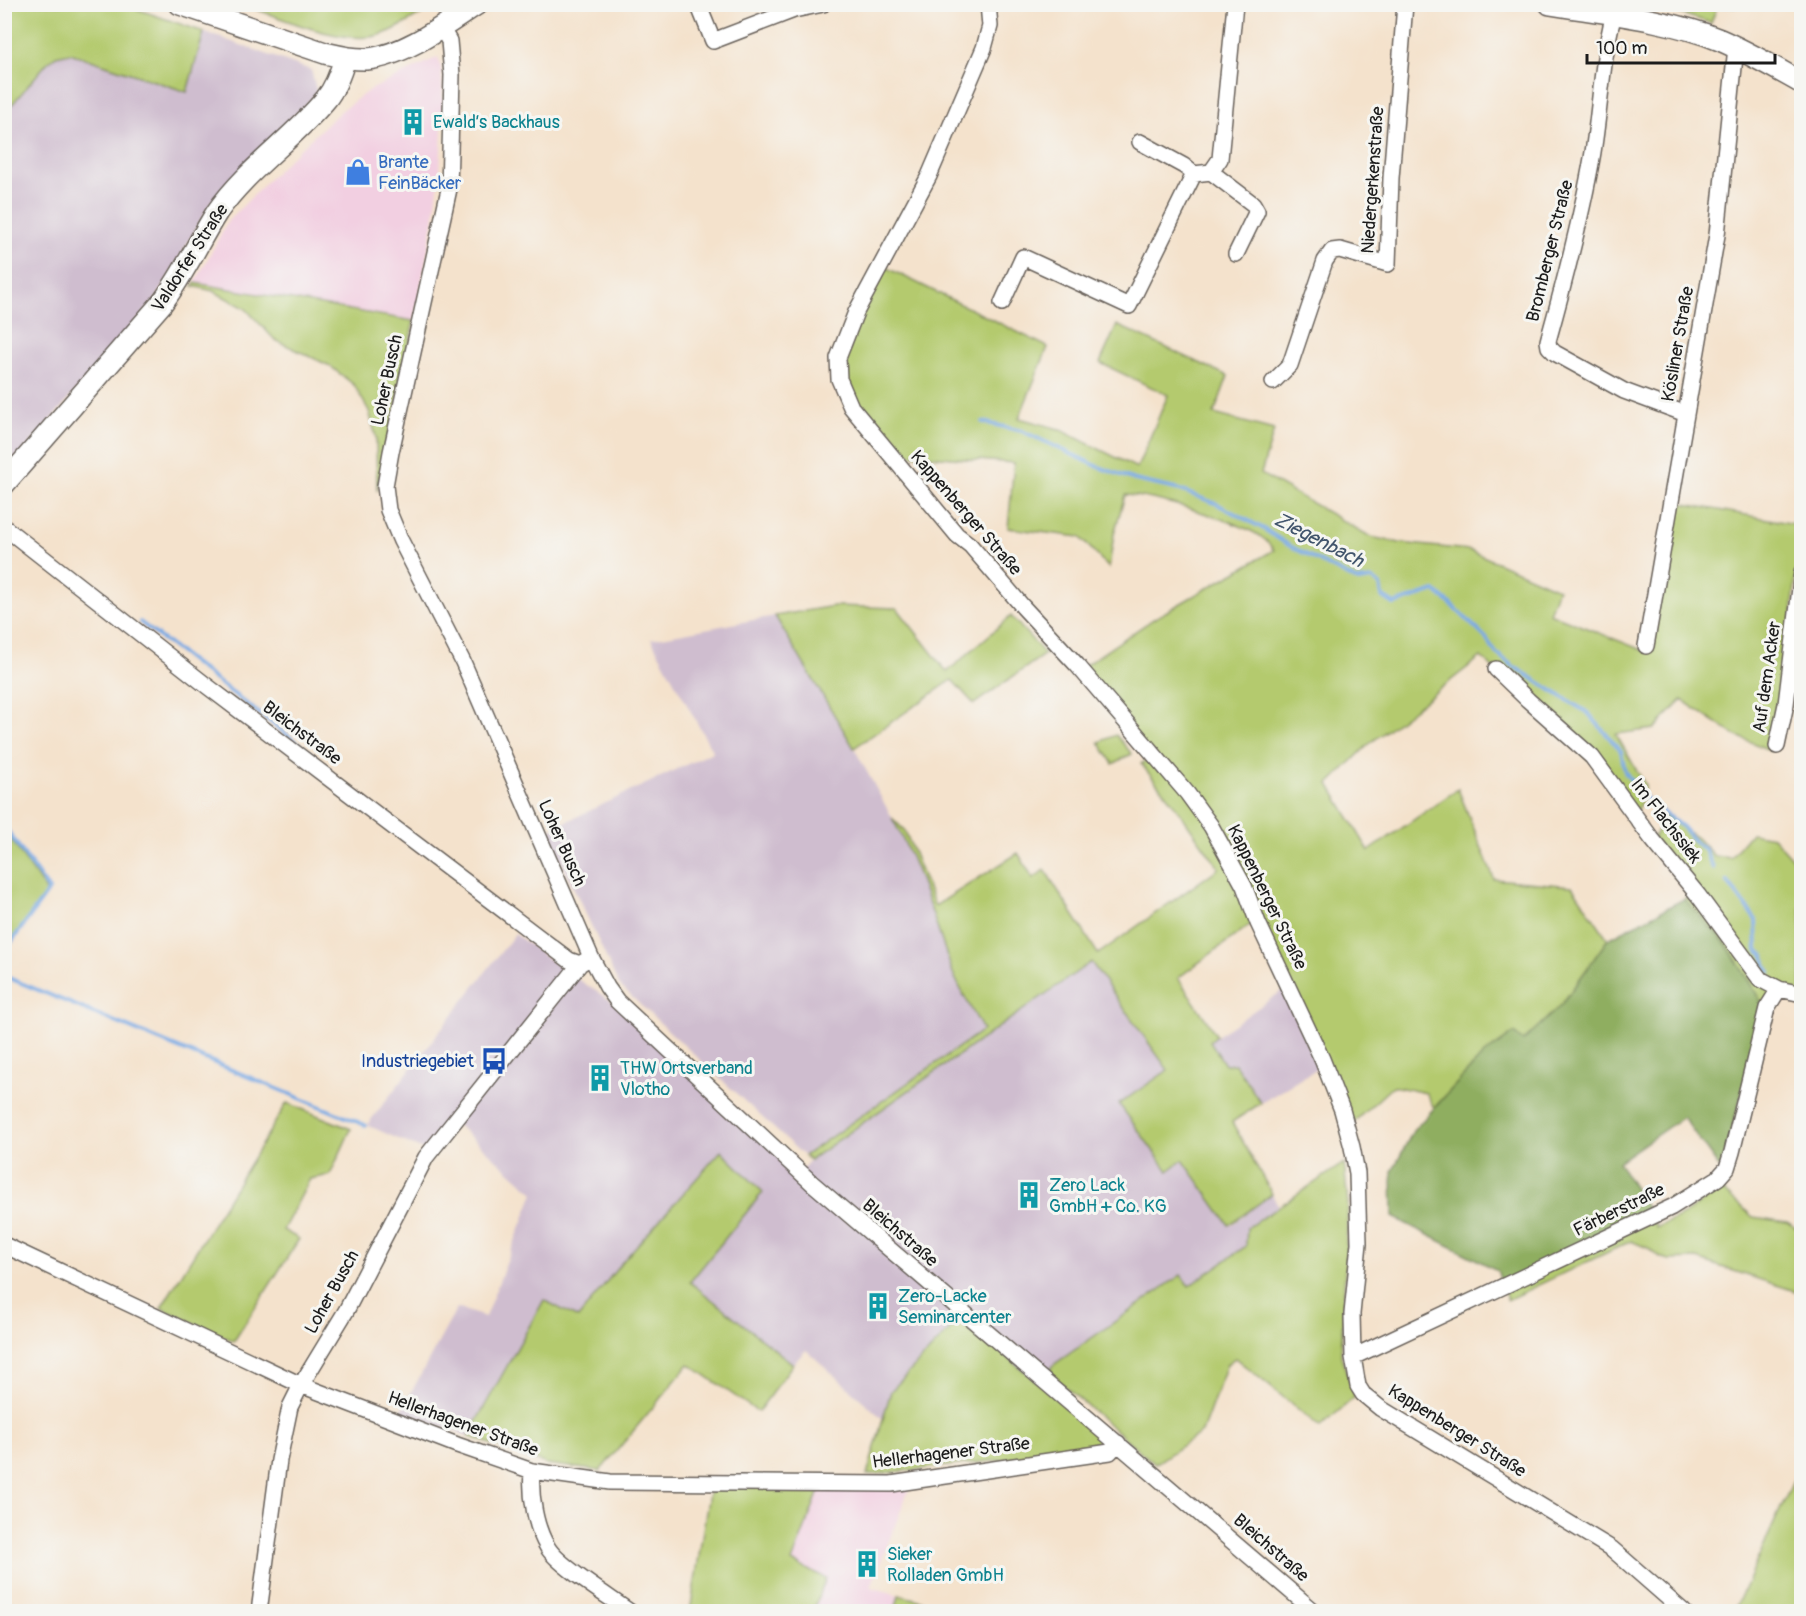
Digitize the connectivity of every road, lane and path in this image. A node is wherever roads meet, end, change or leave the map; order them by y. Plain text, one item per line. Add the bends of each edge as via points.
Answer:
1 (180, 4) edge
2 (477, 4) edge
3 (698, 4) edge
4 (823, 4) edge
5 (988, 4) edge
6 (1234, 4) edge
7 (1406, 4) edge
8 (1550, 4) edge
9 (1615, 9) edge
10 (441, 27) junction
11 (1736, 47) junction
12 (345, 58) junction
13 (1802, 83) edge
14 (1140, 142) dead end
15 (1211, 172) junction
16 (1194, 174) junction
17 (1236, 254) dead end
18 (1002, 303) dead end
19 (1273, 382) dead end
20 (1686, 414) junction
21 (4, 484) edge
22 (4, 527) edge
23 (1802, 572) edge
24 (1799, 614) edge
25 (1646, 646) dead end
26 (1496, 669) dead end
27 (1777, 746) dead end
28 (585, 961) junction
29 (1779, 989) junction
30 (1802, 994) edge
31 (4, 1245) edge
32 (1353, 1357) junction
33 (301, 1384) junction
34 (1118, 1443) junction
35 (532, 1471) junction
36 (259, 1611) edge
37 (630, 1611) edge
38 (1315, 1611) edge
39 (1684, 1611) edge

1 - 12 main road
2 - 10 main road
3 - 4 street via 712,41 794,10
5 - 32 street, Kappenberger Straße via 990,26 984,48 929,176 856,312 838,358 839,379 851,407 876,439 1187,793 1211,826 1244,886 1322,1059 1352,1147 1359,1199
6 - 15 street via 1220,159
7 - 19 street, Niedergerkenstraße via 1388,264 1332,251 1325,261 1290,365
8 - 9 main road
9 - 11 main road
9 - 20 street, Bromberger Straße via 1574,250 1549,347 1624,391
10 - 12 main road via 401,50 367,59
10 - 28 street, Loher Busch via 449,41 452,75 449,189 391,452 386,501 401,542 463,662
11 - 13 main road
11 - 20 street, Kösliner Straße via 1717,235
12 - 21 main road, Valdorfer Straße via 327,98 218,211 179,281 162,303
14 - 16 street
15 - 16 street
15 - 17 street via 1257,211
16 - 18 street via 1129,306 1023,257
20 - 25 street, Kösliner Straße
22 - 28 street, Bleichstraße via 569,960
23 - 24 street, Auf dem Acker
24 - 27 street, Auf dem Acker
26 - 29 street, Im Flachssiek via 1593,757 1760,979
28 - 33 street, Loher Busch via 426,1157 346,1311
28 - 34 street, Bleichstraße via 617,1001 812,1182
29 - 30 street, Im Flachssiek
29 - 32 street, Färberstraße via 1767,1008 1732,1152 1718,1178 1672,1207
31 - 33 street, Hellerhagener Straße
32 - 39 street, Kappenberger Straße via 1358,1386 1380,1408 1612,1549
33 - 35 street, Hellerhagener Straße
33 - 36 street, Loher Busch via 291,1407 279,1460
34 - 35 street, Hellerhagener Straße via 1110,1452 891,1484 610,1482
34 - 38 street, Bleichstraße
35 - 37 street via 537,1521 549,1550

